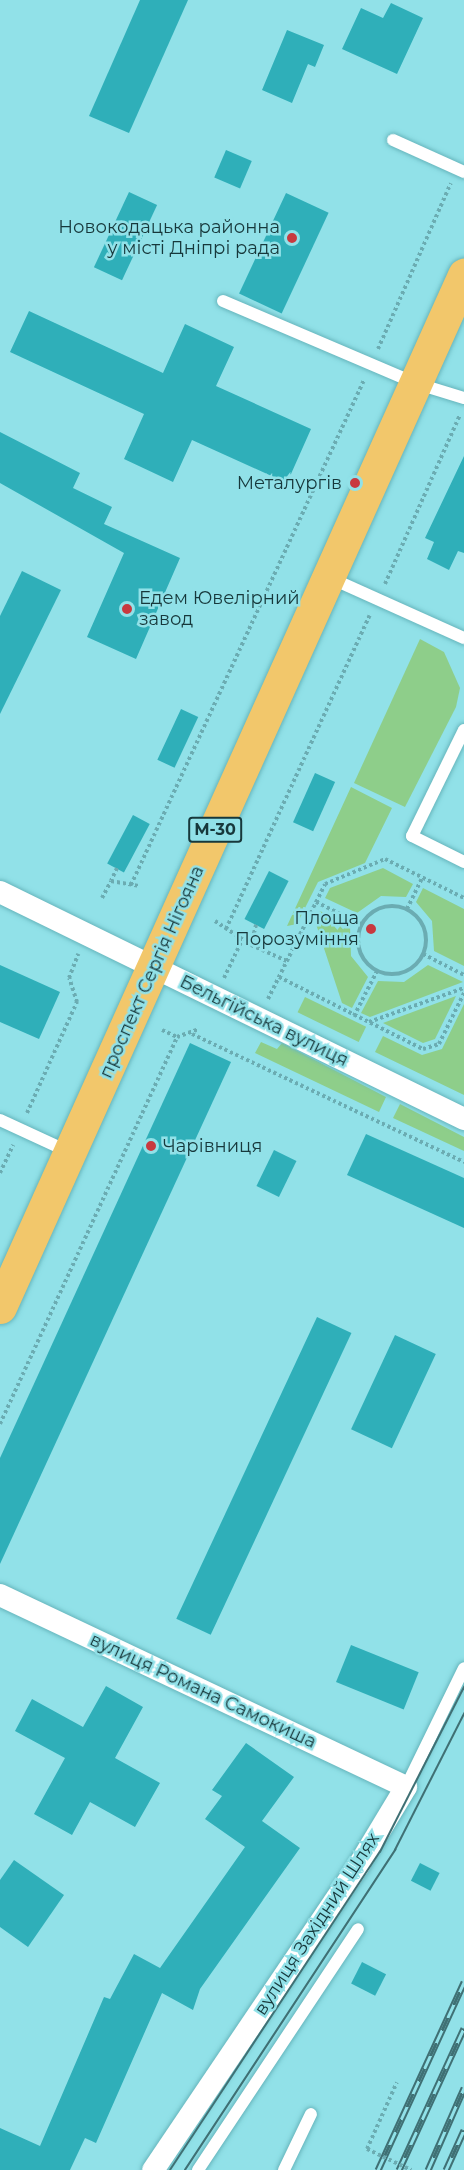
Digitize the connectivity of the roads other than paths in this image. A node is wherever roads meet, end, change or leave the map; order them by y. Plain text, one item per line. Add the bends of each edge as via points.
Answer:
1 (393, 140) dead end
2 (461, 171) edge
3 (464, 275) edge
4 (223, 301) dead end
5 (415, 383) junction
6 (464, 398) edge
7 (325, 575) junction
8 (464, 638) edge
9 (464, 730) edge
10 (464, 862) edge
11 (0, 892) edge
12 (154, 966) junction
13 (464, 1119) edge
14 (0, 1120) edge
15 (71, 1153) junction
16 (0, 1307) edge
17 (0, 1595) edge
18 (464, 1668) edge
19 (406, 1787) junction
20 (358, 1929) dead end
21 (311, 2114) dead end
22 (153, 2170) edge
23 (198, 2170) edge
24 (284, 2170) edge

1 - 2 lane
3 - 5 highway, проспект Сергія Нігояна / М-30
4 - 5 lane
5 - 6 lane
5 - 7 highway, проспект Сергія Нігояна / М-30
7 - 8 lane
7 - 12 highway, проспект Сергія Нігояна / М-30
9 - 10 lane via 412,836
11 - 12 street, Бельгійська вулиця
12 - 13 street, Бельгійська вулиця
12 - 15 highway, проспект Сергія Нігояна / М-30
14 - 15 lane
15 - 16 highway, проспект Сергія Нігояна / М-30
17 - 19 street, вулиця Романа Самокиша
18 - 19 lane, вулиця Західний Шлях
19 - 22 street, вулиця Західний Шлях
20 - 23 lane
21 - 24 lane

